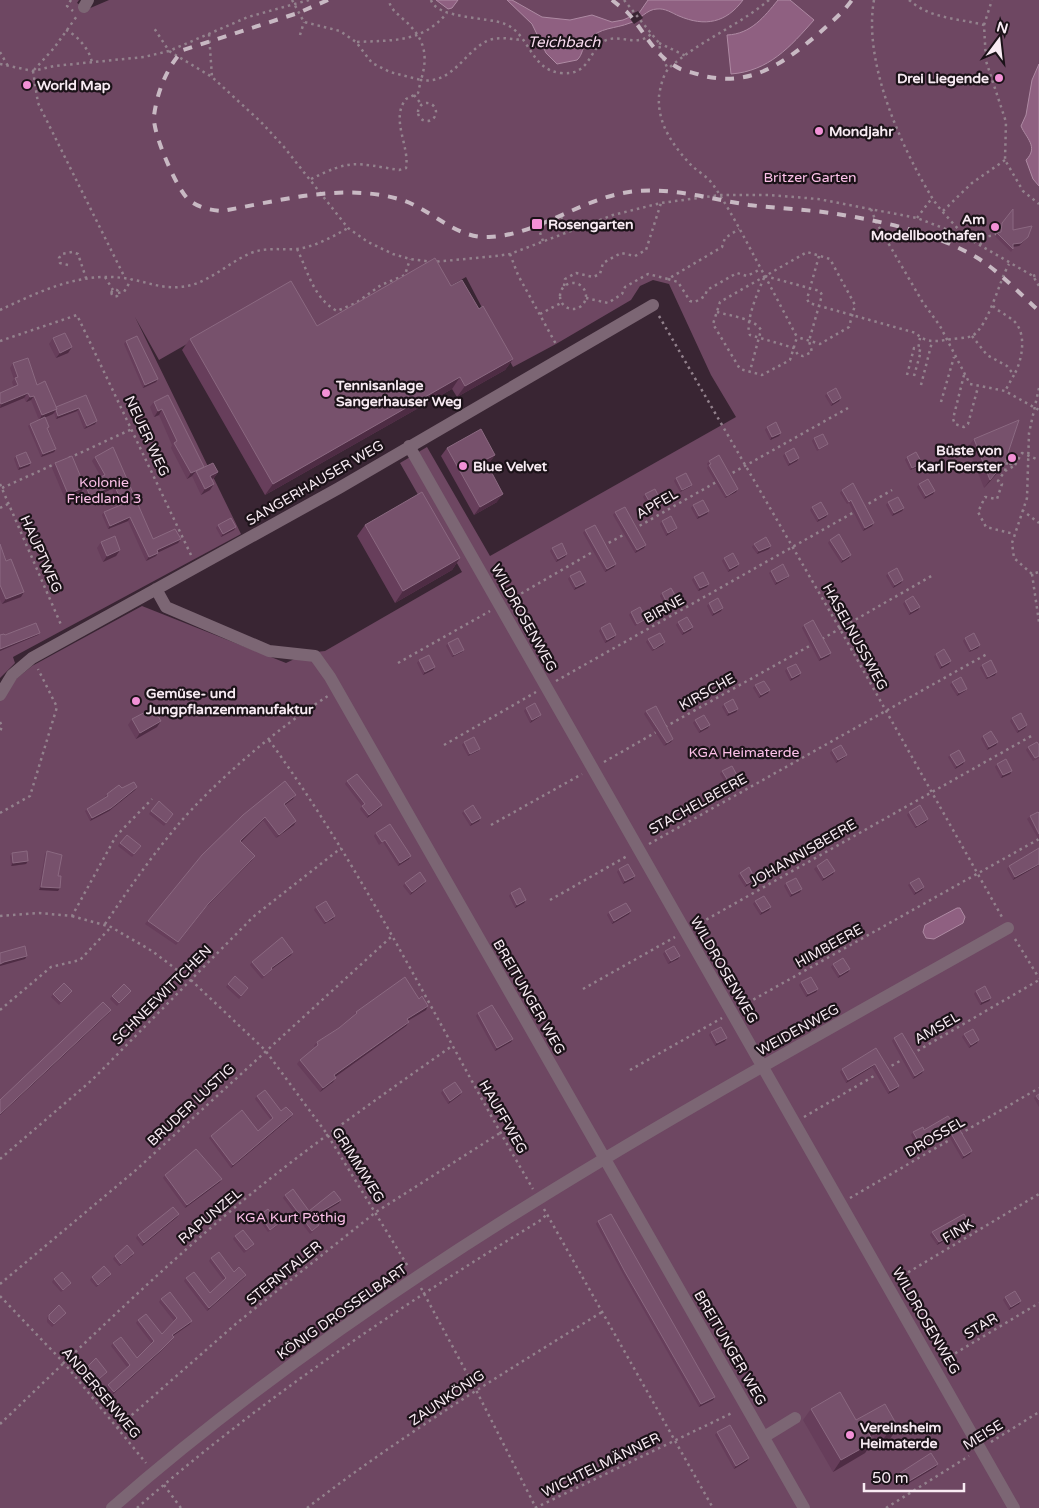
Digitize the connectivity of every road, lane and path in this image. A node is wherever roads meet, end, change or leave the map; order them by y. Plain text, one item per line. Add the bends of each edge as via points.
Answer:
1 (292, 0) edge
2 (310, 0) edge
3 (389, 0) edge
4 (431, 0) edge
5 (624, 0) edge
6 (769, 0) edge
7 (874, 0) edge
8 (909, 0) edge
9 (992, 0) edge
10 (86, 3) edge
11 (296, 5) junction
12 (447, 12) junction
13 (304, 22) junction
14 (984, 25) junction
15 (154, 28) dead end
16 (66, 30) junction
17 (209, 34) junction
18 (651, 34) junction
19 (300, 35) dead end
20 (417, 36) junction
21 (522, 40) junction
22 (356, 42) junction
23 (659, 43) junction
24 (169, 51) junction
25 (0, 52) edge
26 (686, 56) junction
27 (92, 63) junction
28 (0, 64) edge
29 (8, 67) junction
30 (668, 69) junction
31 (33, 71) junction
32 (212, 77) junction
33 (421, 80) junction
34 (414, 95) junction
35 (422, 104) junction
36 (1005, 160) junction
37 (311, 179) junction
38 (720, 195) junction
39 (932, 198) junction
40 (661, 203) junction
41 (1039, 204) edge
42 (872, 209) junction
43 (943, 211) junction
44 (566, 216) dead end
45 (916, 218) junction
46 (348, 228) junction
47 (739, 229) junction
48 (1000, 233) edge
49 (964, 236) junction
50 (544, 241) junction
51 (980, 245) junction
52 (297, 249) junction
53 (510, 254) junction
54 (819, 256) junction
55 (410, 259) junction
56 (1009, 264) junction
57 (68, 266) dead end
58 (761, 269) junction
59 (1039, 274) edge
60 (765, 276) junction
61 (1033, 276) junction
62 (105, 277) junction
63 (86, 278) junction
64 (125, 278) junction
65 (668, 279) junction
66 (131, 280) junction
67 (564, 286) junction
68 (1039, 286) edge
69 (810, 288) junction
70 (113, 290) junction
71 (118, 293) junction
72 (586, 298) junction
73 (561, 303) junction
74 (653, 305) joint
75 (819, 306) junction
76 (993, 306) junction
77 (0, 310) edge
78 (717, 312) junction
79 (540, 314) junction
80 (852, 315) junction
81 (750, 321) junction
82 (972, 336) junction
83 (797, 337) junction
84 (759, 338) junction
85 (920, 338) junction
86 (948, 340) junction
87 (0, 341) edge
88 (809, 341) junction
89 (932, 342) junction
90 (556, 344) dead end
91 (794, 348) junction
92 (918, 350) junction
93 (954, 356) junction
94 (750, 372) junction
95 (907, 375) dead end
96 (964, 375) junction
97 (1014, 375) junction
98 (914, 376) dead end
99 (922, 385) dead end
100 (978, 387) junction
101 (1039, 388) edge
102 (1005, 391) junction
103 (941, 402) dead end
104 (848, 408) dead end
105 (1035, 408) junction
106 (1039, 410) edge
107 (133, 429) junction
108 (409, 446) junction
109 (1030, 455) junction
110 (1039, 460) edge
111 (746, 465) junction
112 (1014, 466) junction
113 (1005, 471) junction
114 (0, 484) edge
115 (2, 488) junction
116 (892, 490) dead end
117 (8, 504) junction
118 (0, 508) edge
119 (1022, 510) junction
120 (1039, 523) edge
121 (1014, 534) junction
122 (793, 548) junction
123 (198, 567) junction
124 (1039, 572) edge
125 (1032, 574) junction
126 (933, 575) dead end
127 (156, 589) junction
128 (500, 606) junction
129 (1039, 622) edge
130 (840, 628) junction
131 (64, 632) dead end
132 (988, 654) dead end
133 (32, 658) junction
134 (398, 663) dead end
135 (545, 687) junction
136 (338, 690) junction
137 (0, 695) edge
138 (885, 710) junction
139 (0, 722) edge
140 (0, 732) edge
141 (1033, 735) dead end
142 (269, 740) junction
143 (444, 745) dead end
144 (592, 768) junction
145 (931, 792) junction
146 (152, 799) dead end
147 (0, 814) edge
148 (492, 825) dead end
149 (1039, 838) edge
150 (341, 848) junction
151 (639, 850) junction
152 (978, 873) junction
153 (550, 900) dead end
154 (0, 916) edge
155 (72, 916) junction
156 (105, 924) junction
157 (111, 927) junction
158 (1008, 928) junction
159 (685, 932) junction
160 (391, 936) junction
161 (1039, 979) edge
162 (192, 981) junction
163 (583, 989) dead end
164 (0, 1010) edge
165 (732, 1012) junction
166 (452, 1046) junction
167 (265, 1050) junction
168 (762, 1067) junction
169 (630, 1070) dead end
170 (1039, 1088) edge
171 (794, 1122) junction
172 (500, 1133) junction
173 (327, 1134) junction
174 (603, 1158) junction
175 (0, 1159) edge
176 (1039, 1194) edge
177 (539, 1198) junction
178 (840, 1203) junction
179 (376, 1212) junction
180 (547, 1214) junction
181 (415, 1278) junction
182 (0, 1284) edge
183 (887, 1285) junction
184 (424, 1293) junction
185 (0, 1296) edge
186 (1039, 1303) edge
187 (602, 1312) junction
188 (64, 1364) junction
189 (934, 1366) junction
190 (476, 1390) junction
191 (746, 1406) junction
192 (1039, 1412) edge
193 (795, 1418) dead end
194 (0, 1424) edge
195 (117, 1428) junction
196 (764, 1437) junction
197 (676, 1440) junction
198 (982, 1448) junction
199 (153, 1472) junction
200 (164, 1485) junction
201 (112, 1508) edge
202 (137, 1508) edge
203 (181, 1508) edge
204 (307, 1508) edge
205 (536, 1508) edge
206 (713, 1508) edge
207 (804, 1508) edge
208 (886, 1508) edge
209 (1014, 1508) edge

1 - 11 path
2 - 11 path
3 - 20 path via 391,7
4 - 12 path
5 - 18 path
6 - 26 path via 746,19
7 - 39 path via 872,37 886,97 906,149
8 - 14 path via 919,9 937,17
9 - 14 path
10 - 16 path
11 - 13 path
11 - 17 path via 248,17
12 - 20 path
12 - 21 path via 503,23
13 - 19 path
13 - 22 path via 340,31
14 - 36 path via 986,61 1006,122
15 - 24 path
16 - 27 path via 75,35 91,55
16 - 31 path
17 - 24 path
17 - 32 path
18 - 21 path via 643,41 612,39 604,42 587,64 566,74 546,69
18 - 23 path
20 - 22 path
20 - 33 path via 426,58
21 - 33 path via 489,40 449,73
22 - 33 path via 380,67
23 - 26 path
23 - 30 path
24 - 27 path
24 - 32 path
25 - 29 path
26 - 30 path
27 - 31 path
28 - 29 path
29 - 31 path
30 - 38 path via 660,89 658,107 661,119 676,149 713,184
31 - 64 path via 38,103
32 - 37 path via 261,122
33 - 34 path via 420,90
34 - 35 path
34 - 37 path via 406,99 400,124 406,168 398,170 353,162
35 - 35 path via 434,107 435,113 430,120 420,117 418,109
36 - 41 path via 1023,191
36 - 43 path via 972,183
37 - 46 path
38 - 40 path
38 - 42 path via 818,199
38 - 47 path
39 - 43 path
39 - 45 path
40 - 50 path
40 - 67 path via 646,250 635,256 621,253 603,263 600,274 593,277 576,273 565,279
42 - 45 path
42 - 86 path via 876,222
43 - 49 path
44 - 50 path via 538,227
45 - 49 path
46 - 52 path via 323,243
46 - 55 path via 368,242
47 - 58 path
47 - 65 path via 725,238 722,247
48 - 51 path via 985,238
49 - 51 path
50 - 53 path
51 - 56 path
52 - 55 path via 320,297 338,311 404,275
52 - 66 path via 262,249 250,253 207,279 181,288
53 - 55 path via 433,262
53 - 79 path
54 - 60 path via 807,252
54 - 69 path
54 - 80 path via 830,259 855,304
56 - 61 path
56 - 76 path via 1001,276
57 - 63 path via 60,263 62,254 78,254
58 - 60 path
58 - 65 path via 747,276 737,273 707,290 705,296 695,302 690,301 678,282
59 - 61 path
60 - 69 path
60 - 78 path via 720,302
60 - 81 path
60 - 83 path
61 - 68 path
62 - 63 path
62 - 64 path
62 - 70 path
63 - 77 path via 32,295
64 - 66 path
65 - 72 path via 648,274 625,287 622,294 608,302
66 - 71 path via 124,292
67 - 72 path via 580,285
67 - 73 path via 559,294
69 - 75 path via 807,299
69 - 75 path via 820,291
70 - 71 path
70 - 71 path via 112,296
72 - 73 path via 584,304 576,309 568,309
73 - 79 path
74 - 108 street, SANGERHAUSER WEG
74 - 111 path, HASELNUSSWEG
75 - 80 path
75 - 88 path
76 - 82 path
76 - 97 path via 1015,322 1023,337
78 - 81 path
78 - 94 path via 713,324 740,369
79 - 90 path
80 - 85 path via 916,333
80 - 88 path via 849,327 820,344
81 - 84 path via 761,330
81 - 84 path via 750,335
82 - 86 path
82 - 97 path via 987,355 1007,366
83 - 88 path
83 - 91 path
84 - 91 path
84 - 94 path
85 - 89 path
85 - 92 path
86 - 89 path
86 - 93 path
87 - 107 path, NEUER WEG via 77,315
88 - 91 path via 812,352 798,355
89 - 99 path
91 - 94 path via 790,360 783,364 762,375
92 - 95 path via 914,348
92 - 98 path via 921,351
93 - 96 path
93 - 103 path
96 - 100 path via 970,384
96 - 100 path via 953,419 955,424 964,427 968,424
97 - 102 path
100 - 102 path
101 - 105 path
102 - 105 path
104 - 111 path, APFEL
105 - 106 path
105 - 109 path via 1029,433
107 - 115 path
107 - 123 path, NEUER WEG
108 - 123 street, SANGERHAUSER WEG
108 - 128 street, WILDROSENWEG
109 - 110 path
109 - 112 path via 1022,453
109 - 119 path via 1027,498
111 - 122 path, HASELNUSSWEG
111 - 128 path, APFEL
112 - 113 path
112 - 113 path via 1005,461
113 - 121 path via 998,481 1002,484 997,499 985,497 978,512 986,526
114 - 115 path, HAUPTWEG
115 - 117 path, HAUPTWEG
116 - 122 path, BIRNE
117 - 118 path
117 - 131 path, HAUPTWEG
119 - 120 path
119 - 121 path
121 - 125 path via 1014,558
122 - 130 path, HASELNUSSWEG
122 - 135 path, BIRNE
123 - 127 street, SANGERHAUSER WEG
124 - 125 path
125 - 129 path
126 - 130 path, KIRSCHE
127 - 133 street, SANGERHAUSER WEG
127 - 136 street, BREITUNGER WEG via 166,607 269,651 315,656
128 - 134 path, APFEL
128 - 135 street, WILDROSENWEG
130 - 138 path, HASELNUSSWEG
130 - 144 path, KIRSCHE
132 - 138 path, STACHELBEERE
133 - 137 street, SANGERHAUSER WEG via 12,675
133 - 147 path via 58,707 30,796
135 - 143 path, BIRNE
135 - 144 street, WILDROSENWEG
136 - 142 path
136 - 174 street, BREITUNGER WEG
138 - 145 path, HASELNUSSWEG
138 - 151 path, STACHELBEERE
139 - 140 path
141 - 145 path, JOHANNISBEERE
142 - 150 path, HAUFFWEG
142 - 156 path via 179,824 142,869
144 - 148 path, KIRSCHE
144 - 151 street, WILDROSENWEG
145 - 152 path, HASELNUSSWEG
145 - 159 path, JOHANNISBEERE
146 - 155 path via 116,836
149 - 152 path, HIMBEERE
150 - 160 path, HAUFFWEG
150 - 162 path, SCHNEEWITTCHEN via 253,917
151 - 153 path, STACHELBEERE
151 - 159 street, WILDROSENWEG
152 - 158 path, HASELNUSSWEG
152 - 165 path, HIMBEERE
154 - 155 path, GRIMMWEG via 39,913
155 - 156 path, GRIMMWEG
156 - 157 path, GRIMMWEG
157 - 162 path, GRIMMWEG via 152,951
157 - 164 path via 80,960 51,967
158 - 161 path, HASELNUSSWEG
158 - 168 street, WEIDENWEG
159 - 163 path, JOHANNISBEERE
159 - 165 street, WILDROSENWEG
160 - 166 path, HAUFFWEG
160 - 167 path, BRUDER LUSTIG
161 - 171 path, AMSEL
162 - 167 path, GRIMMWEG
162 - 175 path, SCHNEEWITTCHEN via 92,1080
165 - 168 street, WILDROSENWEG
165 - 169 path, HIMBEERE
166 - 172 path, HAUFFWEG
166 - 173 path, RAPUNZEL
167 - 173 path, GRIMMWEG
167 - 182 path, BRUDER LUSTIG via 136,1170
168 - 171 street, WILDROSENWEG
168 - 174 street, WEIDENWEG
170 - 178 path, DROSSEL
171 - 178 street, WILDROSENWEG
172 - 177 path, HAUFFWEG
172 - 179 path, STERNTALER
173 - 179 path, GRIMMWEG
173 - 188 path, RAPUNZEL via 177,1257
174 - 177 street, KÖNIG DROSSELBART
174 - 191 street, BREITUNGER WEG
176 - 183 path, FINK
177 - 180 path, HAUFFWEG
177 - 181 street, KÖNIG DROSSELBART
178 - 183 street, WILDROSENWEG
179 - 181 path, GRIMMWEG
179 - 195 path, STERNTALER via 238,1322
180 - 184 path
180 - 187 path, HAUFFWEG
181 - 184 path, GRIMMWEG
181 - 199 street, KÖNIG DROSSELBART via 315,1348
183 - 189 street, WILDROSENWEG
184 - 190 path, GRIMMWEG
184 - 200 path via 205,1451
185 - 188 path, ANDERSENWEG
186 - 189 path, STAR
187 - 190 path, ZAUNKÖNIG
187 - 197 path, HAUFFWEG
188 - 194 path, RAPUNZEL
188 - 195 path, ANDERSENWEG
189 - 198 street, WILDROSENWEG
190 - 204 path, ZAUNKÖNIG via 348,1476
190 - 205 path, GRIMMWEG
191 - 196 street, BREITUNGER WEG
191 - 197 path, WICHTELMÄNNER
192 - 198 path, MEISE
193 - 196 street
195 - 199 path, ANDERSENWEG
196 - 207 street, BREITUNGER WEG
197 - 205 path, WICHTELMÄNNER
197 - 206 path, HAUFFWEG
198 - 208 path, MEISE
198 - 209 street, WILDROSENWEG
199 - 200 path, ANDERSENWEG
199 - 201 street, KÖNIG DROSSELBART
200 - 202 path
200 - 203 path, ANDERSENWEG

